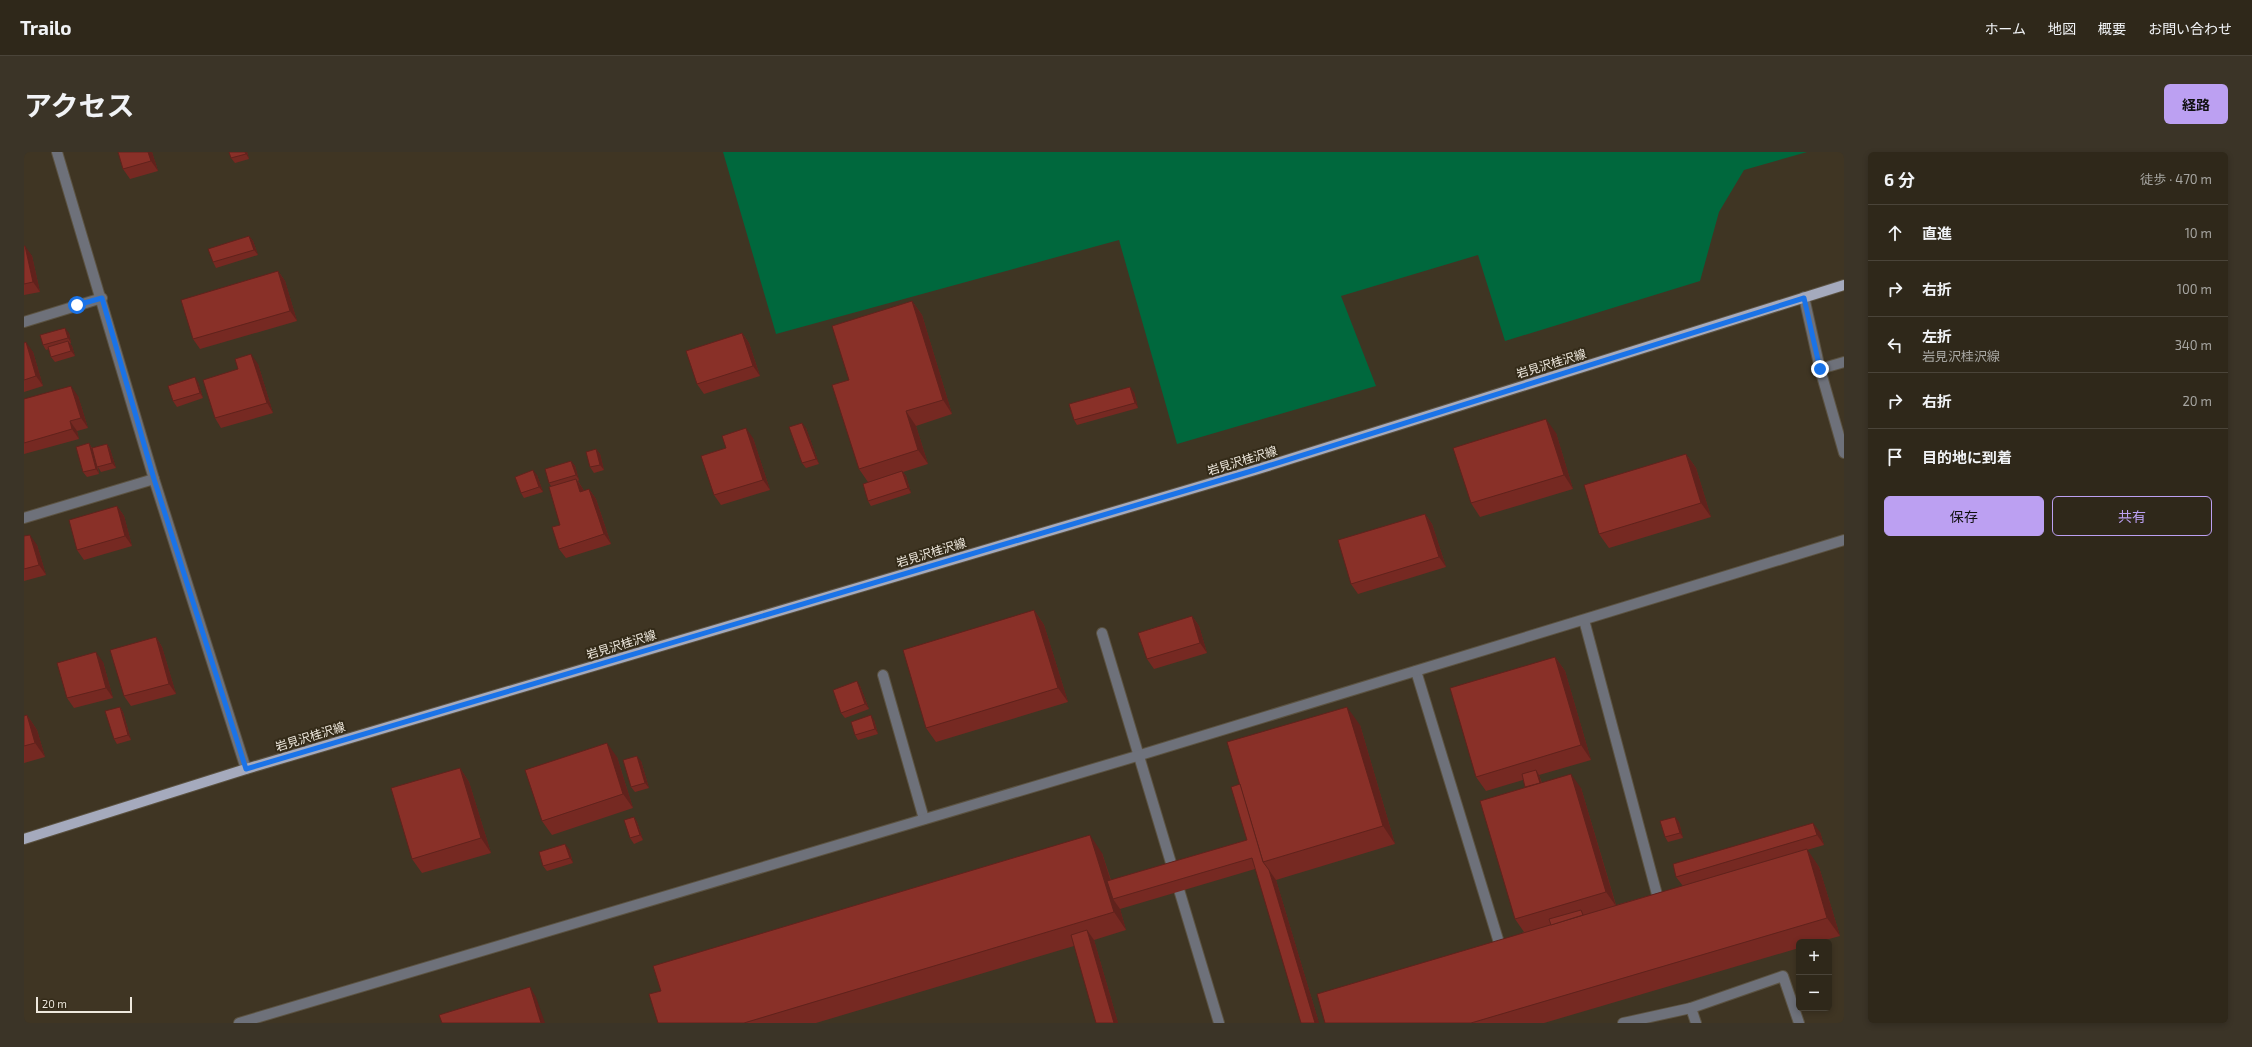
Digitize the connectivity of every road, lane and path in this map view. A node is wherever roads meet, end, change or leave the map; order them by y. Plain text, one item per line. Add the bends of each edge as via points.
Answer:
1 (57, 152) edge
2 (1844, 285) edge
3 (102, 298) junction
4 (1804, 298) junction
5 (24, 322) edge
6 (1844, 362) edge
7 (1820, 369) junction
8 (1844, 453) edge
9 (154, 479) junction
10 (24, 518) edge
11 (1844, 540) edge
12 (1584, 620) junction
13 (1102, 633) dead end
14 (1416, 671) junction
15 (883, 675) dead end
16 (1138, 756) junction
17 (246, 769) junction
18 (924, 819) junction
19 (24, 838) edge
20 (1659, 902) edge
21 (1500, 946) edge
22 (1691, 1008) junction
23 (239, 1023) edge
24 (1219, 1023) edge
25 (1623, 1023) edge
26 (1696, 1023) edge
27 (1799, 1023) edge

1 - 3 street
2 - 4 main road, 岩見沢桂沢線
3 - 5 street
3 - 9 street
4 - 7 street
4 - 17 main road, 岩見沢桂沢線 via 1255,470
6 - 7 street
7 - 8 street
9 - 10 street
9 - 17 street
11 - 12 street
12 - 14 street
12 - 20 street
13 - 16 street
14 - 16 street
14 - 21 street
15 - 18 street
16 - 18 street
16 - 24 street
17 - 19 main road, 岩見沢桂沢線
18 - 23 street
22 - 25 street
22 - 26 street
22 - 27 street via 1783,976

